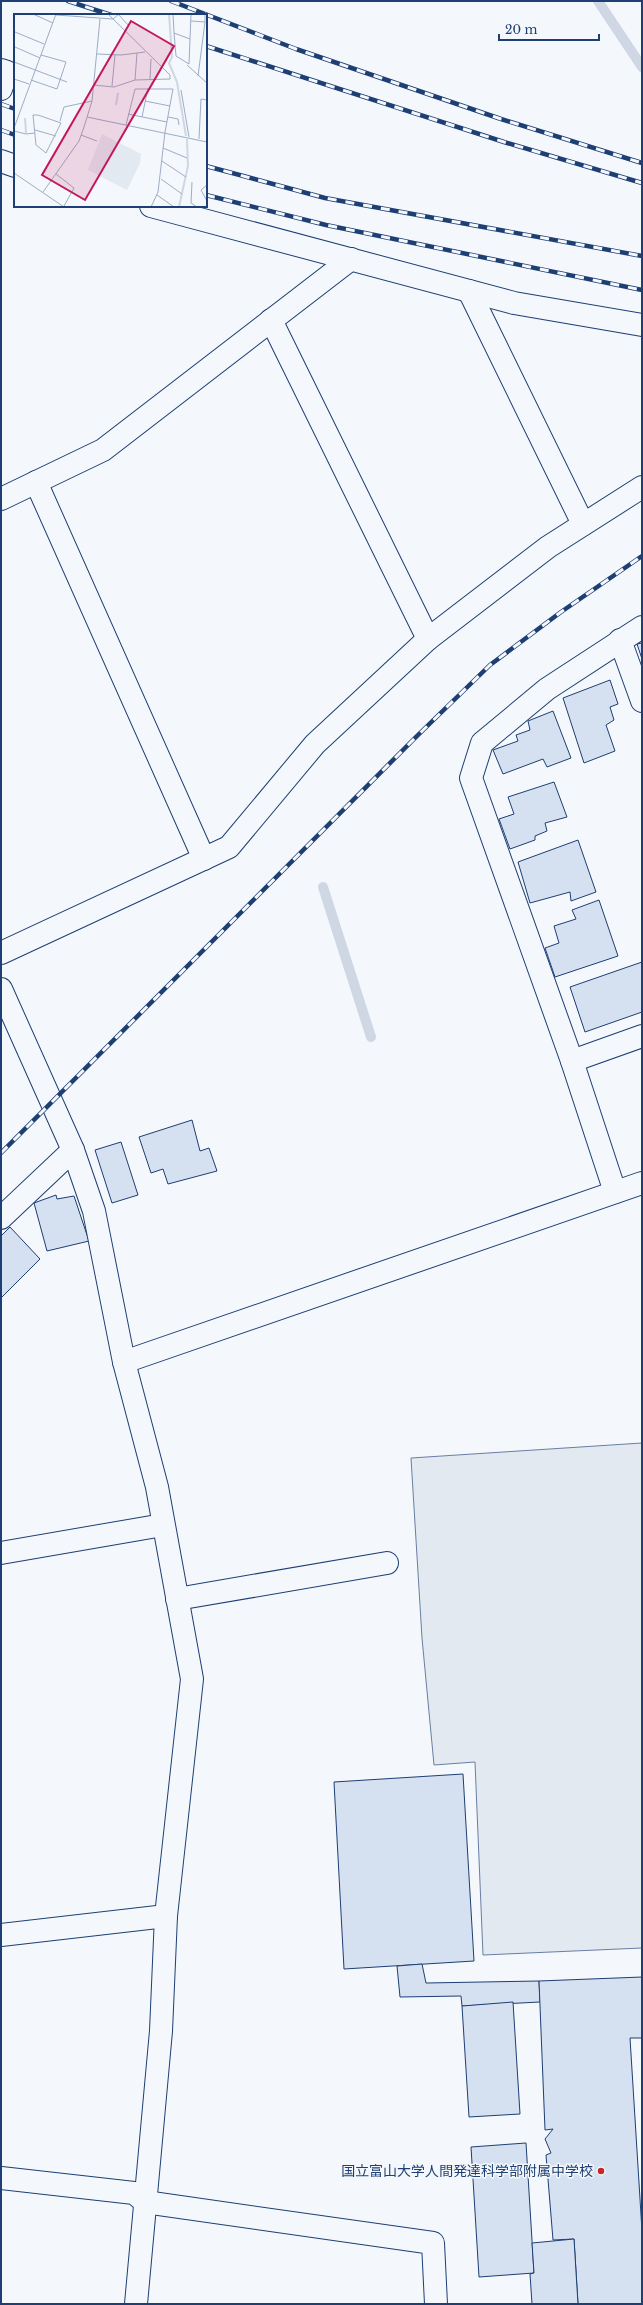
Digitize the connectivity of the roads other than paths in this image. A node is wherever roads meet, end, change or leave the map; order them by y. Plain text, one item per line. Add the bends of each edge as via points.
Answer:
1 (1, 70) edge
2 (1, 89) edge
3 (1, 162) edge
4 (14, 166) edge
5 (155, 207) edge
6 (352, 259) junction
7 (469, 291) junction
8 (271, 320) junction
9 (642, 325) edge
10 (36, 482) junction
11 (642, 487) edge
12 (1, 499) edge
13 (583, 524) junction
14 (642, 626) edge
15 (428, 639) junction
16 (620, 640) junction
17 (642, 701) edge
18 (204, 859) junction
19 (1, 953) edge
20 (1, 989) edge
21 (642, 1036) edge
22 (572, 1061) junction
23 (73, 1150) junction
24 (642, 1183) edge
25 (615, 1192) junction
26 (1, 1218) edge
27 (124, 1362) junction
28 (163, 1525) junction
29 (1, 1553) edge
30 (387, 1563) dead end
31 (177, 1599) junction
32 (166, 1916) junction
33 (1, 1935) edge
34 (1, 2178) edge
35 (145, 2202) junction
36 (136, 2304) edge
37 (436, 2304) edge

1 - 2 street via 7,72
3 - 4 street
5 - 6 street
6 - 7 street
6 - 8 street
7 - 9 street via 514,303
7 - 13 street
8 - 10 street via 103,450
8 - 15 street
10 - 12 street
10 - 18 street
11 - 13 street
13 - 15 street via 548,547
14 - 16 street
15 - 18 street via 315,744 229,847
16 - 17 street
16 - 22 street via 547,689 482,743 470,778
18 - 19 street
20 - 23 street
21 - 22 street
22 - 25 street
23 - 26 street
23 - 27 street via 94,1211
24 - 25 street
25 - 27 street
27 - 28 street via 157,1487
28 - 29 street
28 - 31 street
30 - 31 street
31 - 32 street via 192,1680
32 - 33 street
32 - 35 street via 161,2031
34 - 35 street via 134,2193
35 - 36 street
35 - 37 street via 433,2243

